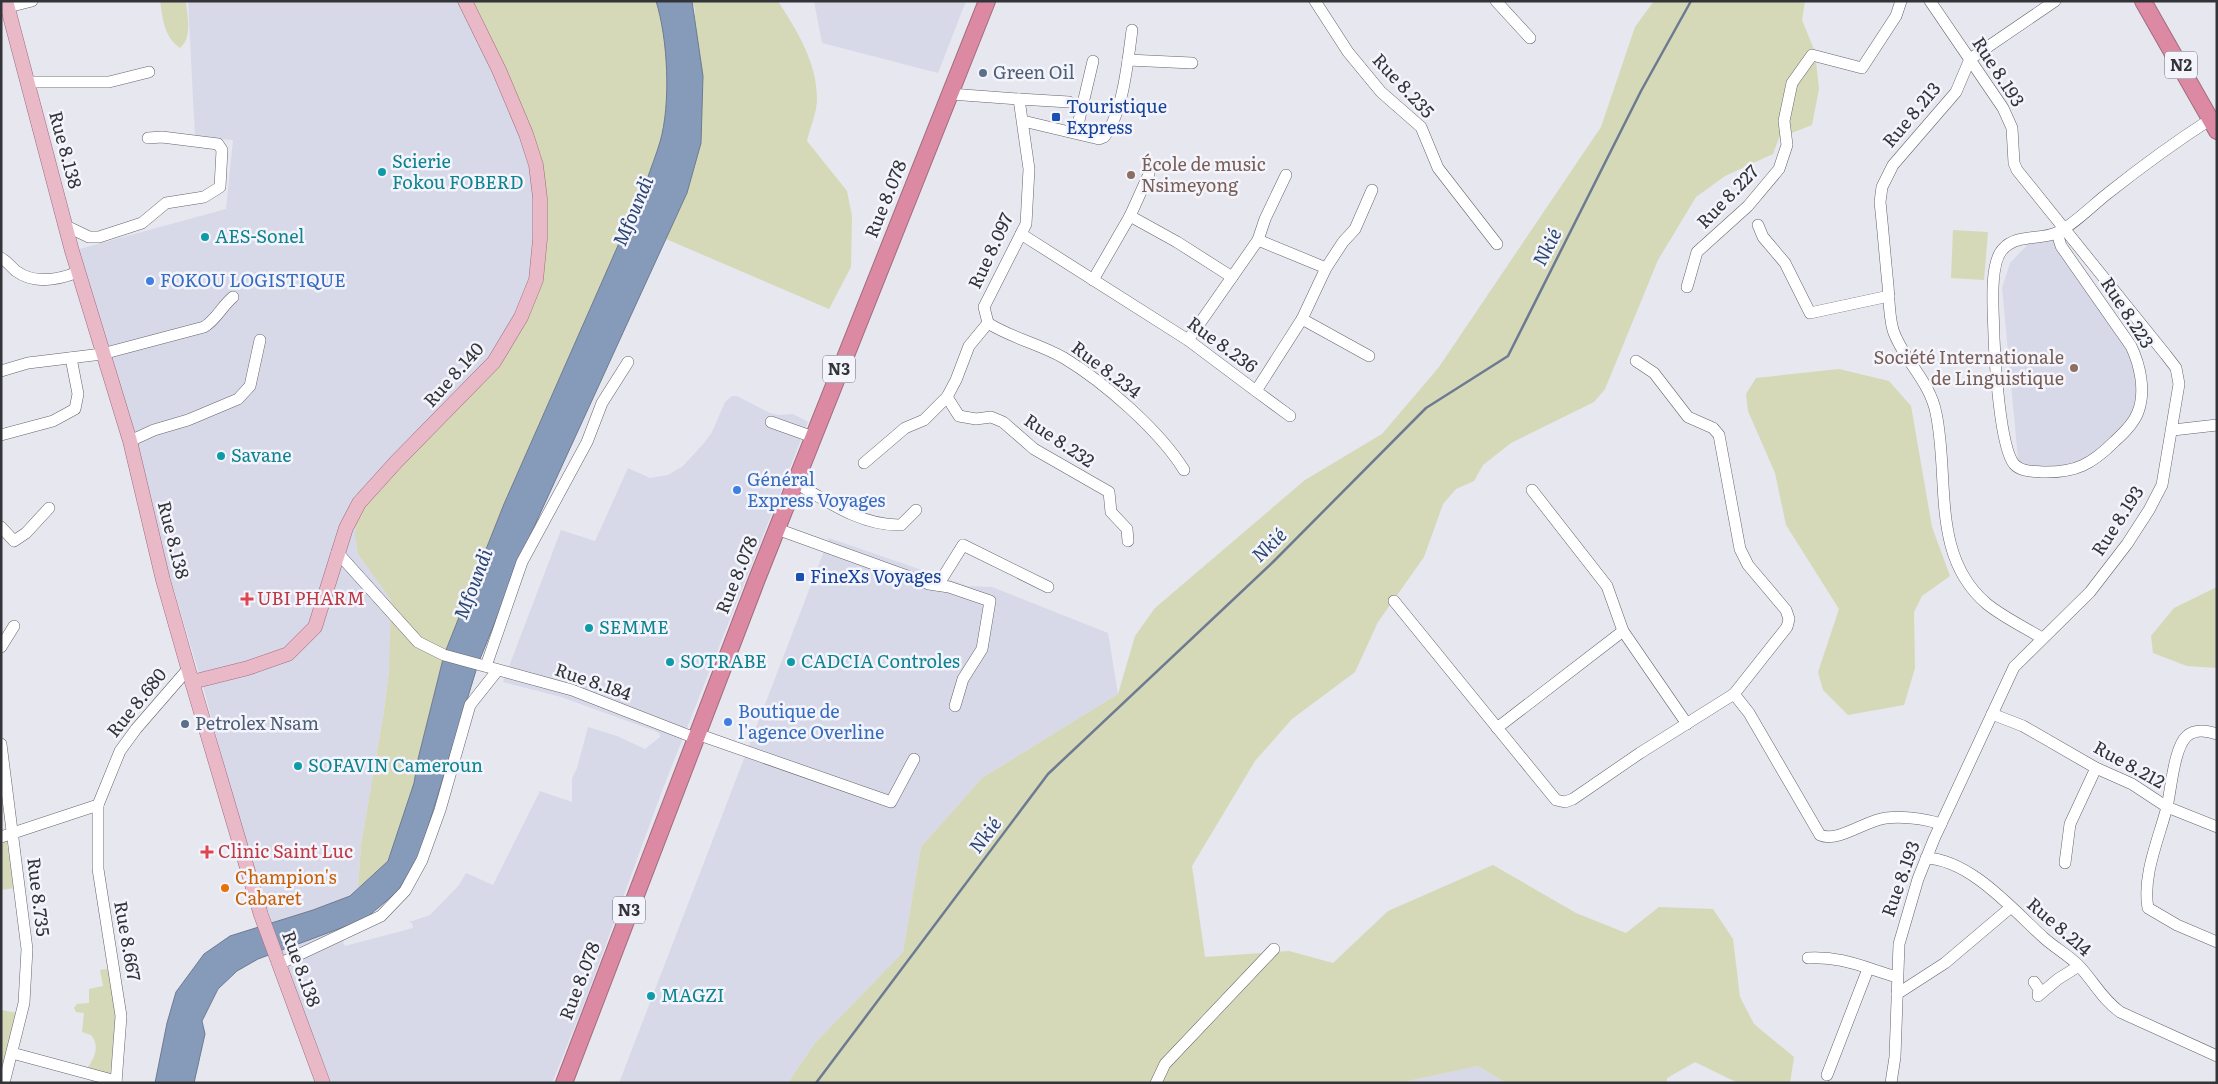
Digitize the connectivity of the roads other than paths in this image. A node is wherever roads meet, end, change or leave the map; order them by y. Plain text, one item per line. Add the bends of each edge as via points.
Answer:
1 (32, 1) edge
2 (465, 1) edge
3 (987, 1) edge
4 (1315, 1) edge
5 (1496, 1) edge
6 (1901, 1) edge
7 (1930, 1) edge
8 (2055, 1) edge
9 (2143, 1) edge
10 (7, 4) edge
11 (1132, 30) dead end
12 (1530, 38) dead end
13 (1970, 59) junction
14 (1128, 60) junction
15 (1093, 61) dead end
16 (1192, 63) dead end
17 (149, 72) dead end
18 (28, 82) junction
19 (950, 94) junction
20 (1019, 99) junction
21 (1069, 102) dead end
22 (1023, 121) junction
23 (2214, 125) edge
24 (1076, 133) junction
25 (148, 138) dead end
26 (1149, 174) dead end
27 (1286, 175) dead end
28 (1372, 190) dead end
29 (1130, 216) junction
30 (1758, 225) dead end
31 (66, 226) junction
32 (2061, 230) junction
33 (1022, 234) junction
34 (1258, 240) junction
35 (1497, 244) dead end
36 (1, 258) edge
37 (1326, 268) junction
38 (78, 272) junction
39 (1232, 278) junction
40 (1092, 280) junction
41 (1686, 287) dead end
42 (1889, 296) junction
43 (233, 297) dead end
44 (1302, 319) junction
45 (988, 322) junction
46 (260, 340) dead end
47 (1188, 340) junction
48 (102, 354) junction
49 (1370, 356) dead end
50 (71, 358) junction
51 (1636, 361) dead end
52 (628, 362) dead end
53 (1, 371) edge
54 (1256, 391) junction
55 (947, 397) junction
56 (1290, 416) dead end
57 (771, 422) dead end
58 (2217, 425) edge
59 (2173, 430) junction
60 (1, 435) edge
61 (813, 437) junction
62 (130, 441) junction
63 (864, 464) dead end
64 (1184, 470) dead end
65 (796, 483) junction
66 (1532, 490) dead end
67 (49, 508) dead end
68 (916, 510) dead end
69 (1, 527) edge
70 (778, 529) junction
71 (1128, 541) dead end
72 (337, 552) junction
73 (938, 585) junction
74 (1048, 587) dead end
75 (1394, 601) dead end
76 (14, 626) dead end
77 (1623, 631) junction
78 (2042, 638) junction
79 (1, 647) edge
80 (487, 667) junction
81 (188, 669) junction
82 (192, 682) junction
83 (1734, 694) junction
84 (955, 706) dead end
85 (1992, 714) junction
86 (1687, 724) junction
87 (1497, 728) junction
88 (2217, 734) edge
89 (696, 736) junction
90 (1, 744) edge
91 (914, 759) dead end
92 (2096, 768) junction
93 (98, 805) junction
94 (2167, 807) junction
95 (1941, 824) junction
96 (2217, 827) edge
97 (13, 832) junction
98 (1, 837) edge
99 (1926, 858) junction
100 (2065, 862) dead end
101 (2010, 908) junction
102 (2217, 942) edge
103 (1274, 949) dead end
104 (1808, 958) dead end
105 (278, 961) junction
106 (2080, 966) junction
107 (1868, 969) junction
108 (1897, 977) junction
109 (2034, 982) dead end
110 (1897, 994) junction
111 (12, 1053) junction
112 (2217, 1056) edge
113 (1827, 1075) dead end
114 (116, 1082) edge
115 (4, 1083) edge
116 (323, 1083) edge
117 (564, 1083) edge
118 (1156, 1083) edge
119 (1891, 1083) edge

1 - 10 street
2 - 72 main road, Rue 8.140 via 505,84 536,165 540,239 536,280 520,317 494,362 360,503
3 - 19 highway, Rue 8.078 / N3
4 - 35 street, Rue 8.235 via 1348,52 1381,92 1421,127 1438,168
5 - 12 street
6 - 41 street, Rue 8.227 via 1896,16 1862,68 1812,55 1792,84 1784,121 1786,145 1779,169 1748,206 1697,252
7 - 13 street, Rue 8.193
8 - 13 street
9 - 23 highway, N2
10 - 18 main road, Rue 8.138
11 - 14 street
13 - 32 street, Rue 8.193 via 2003,108 2012,128 2017,170
13 - 42 street, Rue 8.213 via 1956,92 1903,152 1882,187 1880,202
14 - 16 street
14 - 24 street via 1117,108 1107,134 1099,139
15 - 24 street
17 - 18 street via 109,82
18 - 31 main road, Rue 8.138
19 - 20 street
19 - 61 highway, Rue 8.078 / N3
20 - 21 street
20 - 22 street, Rue 8.097
22 - 24 street
22 - 33 street, Rue 8.097 via 1029,197
23 - 32 street, Rue 8.223 via 2159,152
25 - 31 street via 218,144 222,150 220,187 204,197 166,203 142,223 99,237 89,237
26 - 29 street
27 - 34 street
28 - 37 street, Rue 8.236 via 1355,229
29 - 39 street
29 - 40 street
30 - 42 street via 1763,237 1785,263 1810,313
31 - 38 main road, Rue 8.138
32 - 32 street, Rue 8.223 via 2012,242 2002,249 1997,260 1993,292 1994,334 2004,439 2013,463 2026,471 2074,469 2095,460 2127,430 2138,412 2142,393 2137,359 2131,346 2061,246
32 - 59 street, Rue 8.193 via 2176,368 2179,384
33 - 40 street, Rue 8.236
33 - 45 street, Rue 8.097 via 984,307
34 - 37 street
34 - 39 street
36 - 38 street via 26,277 38,280
37 - 44 street, Rue 8.236
38 - 48 main road, Rue 8.138
39 - 47 street
40 - 47 street, Rue 8.236
42 - 78 street, Rue 8.213 via 1892,329 1903,354 1932,396 1937,414 1945,518 1959,567 1988,605
43 - 48 street via 223,305 212,323 204,327
44 - 49 street
44 - 54 street, Rue 8.236
45 - 55 street via 969,346
45 - 64 street, Rue 8.234 via 1065,358 1143,421 1171,450
46 - 62 street via 250,386 238,399
47 - 54 street, Rue 8.236
48 - 50 street
48 - 62 main road, Rue 8.138
50 - 53 street via 28,363
50 - 60 street via 78,394 75,409 54,421
51 - 83 street via 1654,373 1680,410 1713,428 1719,435 1740,549 1748,565 1786,610 1789,619 1787,627
52 - 80 street via 602,402 587,442 522,562
54 - 56 street
55 - 63 street via 924,420 905,428
55 - 71 street, Rue 8.232 via 959,416 990,417 1003,422 1034,449 1108,492 1111,512 1127,529
57 - 61 street
58 - 59 street
59 - 78 street, Rue 8.193 via 2162,485 2150,510 2090,592
61 - 65 highway, Rue 8.078 / N3
62 - 81 main road, Rue 8.138
65 - 68 street via 854,515 880,524 901,525
65 - 70 highway, Rue 8.078 / N3
66 - 77 street via 1607,586
67 - 69 street via 14,541
70 - 73 street
70 - 89 highway, Rue 8.078 / N3
72 - 80 street, Rue 8.184 via 418,642 444,655
72 - 82 main road, Rue 8.140 via 315,627 288,654
73 - 74 street via 964,545
73 - 84 street via 990,601 982,649 963,679
75 - 87 street
76 - 79 street
77 - 86 street
77 - 87 street
78 - 85 street, Rue 8.193 via 2014,667
80 - 89 street, Rue 8.184 via 572,690
80 - 105 street via 470,706 422,860 404,891 381,916
81 - 82 main road, Rue 8.138
81 - 93 street, Rue 8.680 via 120,752
82 - 105 main road, Rue 8.138 via 261,915
83 - 86 street
83 - 95 street via 1749,713 1820,835 1834,837 1886,818 1914,818
85 - 92 street, Rue 8.212 via 2023,726
85 - 95 street, Rue 8.193
86 - 87 street via 1565,802 1556,800
88 - 94 street via 2196,732 2186,736 2178,752
89 - 91 street, Rue 8.184 via 891,802
89 - 117 highway, Rue 8.078 / N3
90 - 97 street, Rue 8.735
92 - 94 street, Rue 8.212 via 2132,784
92 - 100 street via 2070,824
93 - 97 street
93 - 114 street, Rue 8.667 via 98,869 121,1016
94 - 96 street
94 - 102 street, Rue 8.212 via 2152,861 2146,899 2148,908
95 - 99 street, Rue 8.193
97 - 98 street
97 - 111 street, Rue 8.735 via 27,958 24,1003
99 - 101 street, Rue 8.214 via 1977,878
99 - 108 street, Rue 8.193 via 1902,928
101 - 106 street, Rue 8.214
101 - 110 street via 1945,963
103 - 118 street via 1165,1064
104 - 107 street via 1846,960
105 - 116 main road, Rue 8.138
106 - 109 street via 2038,996 2039,989
106 - 112 street, Rue 8.214 via 2107,1003 2120,1012
107 - 108 street
107 - 113 street
108 - 110 street, Rue 8.193
110 - 119 street, Rue 8.193
111 - 114 street
111 - 115 street, Rue 8.735

